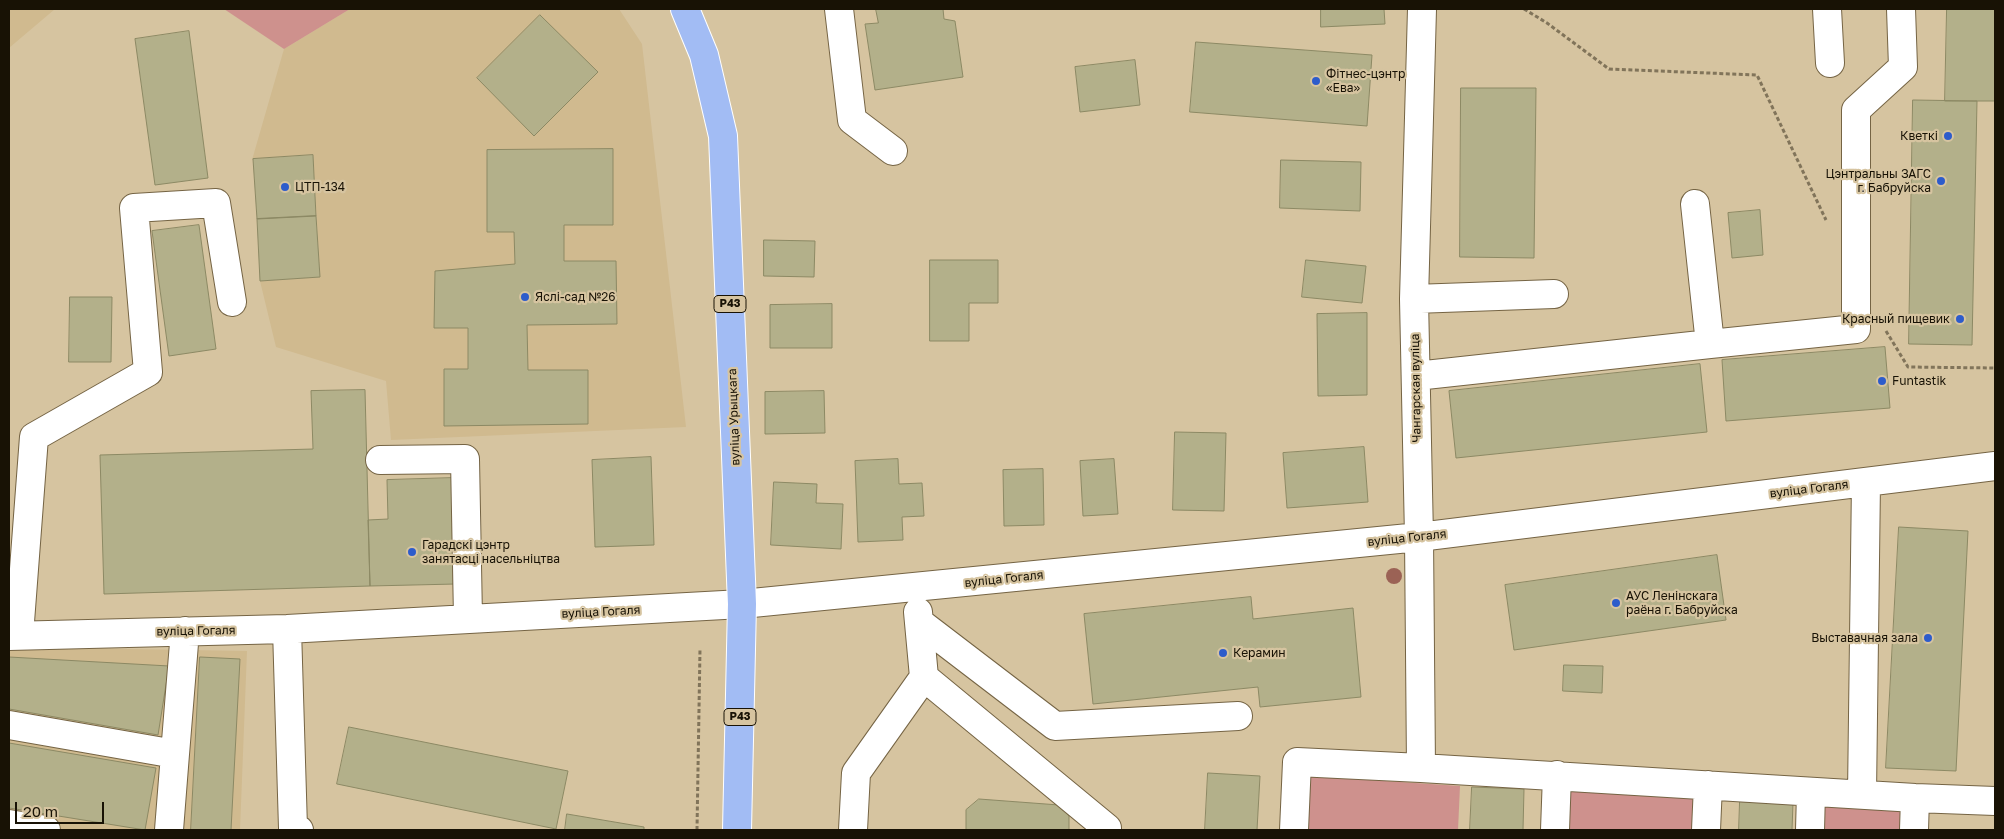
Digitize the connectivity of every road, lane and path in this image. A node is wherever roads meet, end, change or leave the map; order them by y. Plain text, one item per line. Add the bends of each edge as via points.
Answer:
1 (685, 9) edge
2 (839, 9) edge
3 (1422, 9) edge
4 (1524, 9) edge
5 (1826, 9) edge
6 (1900, 9) edge
7 (1830, 63) dead end
8 (893, 151) dead end
9 (1695, 204) dead end
10 (1827, 222) dead end
11 (1554, 294) dead end
12 (1414, 299) junction
13 (232, 302) dead end
14 (1882, 325) dead end
15 (1710, 344) junction
16 (1995, 368) edge
17 (1416, 376) junction
18 (380, 460) dead end
19 (1995, 466) edge
20 (1866, 482) junction
21 (1419, 537) junction
22 (916, 588) junction
23 (742, 604) junction
24 (468, 618) junction
25 (919, 622) junction
26 (287, 629) junction
27 (185, 631) junction
28 (14, 636) edge
29 (700, 649) dead end
30 (924, 677) junction
31 (1238, 716) dead end
32 (9, 726) edge
33 (175, 754) junction
34 (1421, 768) junction
35 (1557, 776) junction
36 (1708, 785) junction
37 (1811, 792) junction
38 (1862, 794) junction
39 (1915, 798) junction
40 (1995, 801) edge
41 (9, 824) edge
42 (46, 830) edge
43 (169, 830) edge
44 (295, 830) edge
45 (697, 830) edge
46 (736, 830) edge
47 (853, 830) edge
48 (1107, 830) edge
49 (1294, 830) edge
50 (1555, 830) edge
51 (1706, 830) edge
52 (1810, 830) edge
53 (1914, 830) edge

1 - 23 main road, вуліца Урыцкага / Р43 via 704,56 723,136
2 - 8 street via 852,120
3 - 12 street, Чангарская вуліца
4 - 10 path via 1609,69 1757,75
5 - 7 street
6 - 15 street via 1903,67 1856,110 1856,329
9 - 15 street
11 - 12 street
12 - 17 street, Чангарская вуліца
13 - 28 street via 216,204 134,208 148,372 34,437
14 - 16 path via 1908,367
15 - 17 street
17 - 21 street, Чангарская вуліца
18 - 24 street via 465,459
19 - 20 street, вуліца Гогаля
20 - 21 street, вуліца Гогаля
20 - 38 street
21 - 22 street, вуліца Гогаля
21 - 34 street, Чангарская вуліца
22 - 23 street, вуліца Гогаля
22 - 25 street
23 - 24 street, вуліца Гогаля
23 - 46 main road, вуліца Урыцкага / Р43
24 - 26 street, вуліца Гогаля
25 - 30 street
25 - 31 street via 1054,726
26 - 27 street, вуліца Гогаля
26 - 44 street
27 - 28 street, вуліца Гогаля
27 - 33 street
29 - 45 path
30 - 47 street via 856,773
30 - 48 street
32 - 33 street
33 - 43 street
34 - 35 street
34 - 49 street via 1297,762
35 - 36 street
35 - 50 street
36 - 37 street
36 - 51 street
37 - 38 street
37 - 52 street
38 - 39 street
39 - 40 street
39 - 53 street
41 - 42 street

